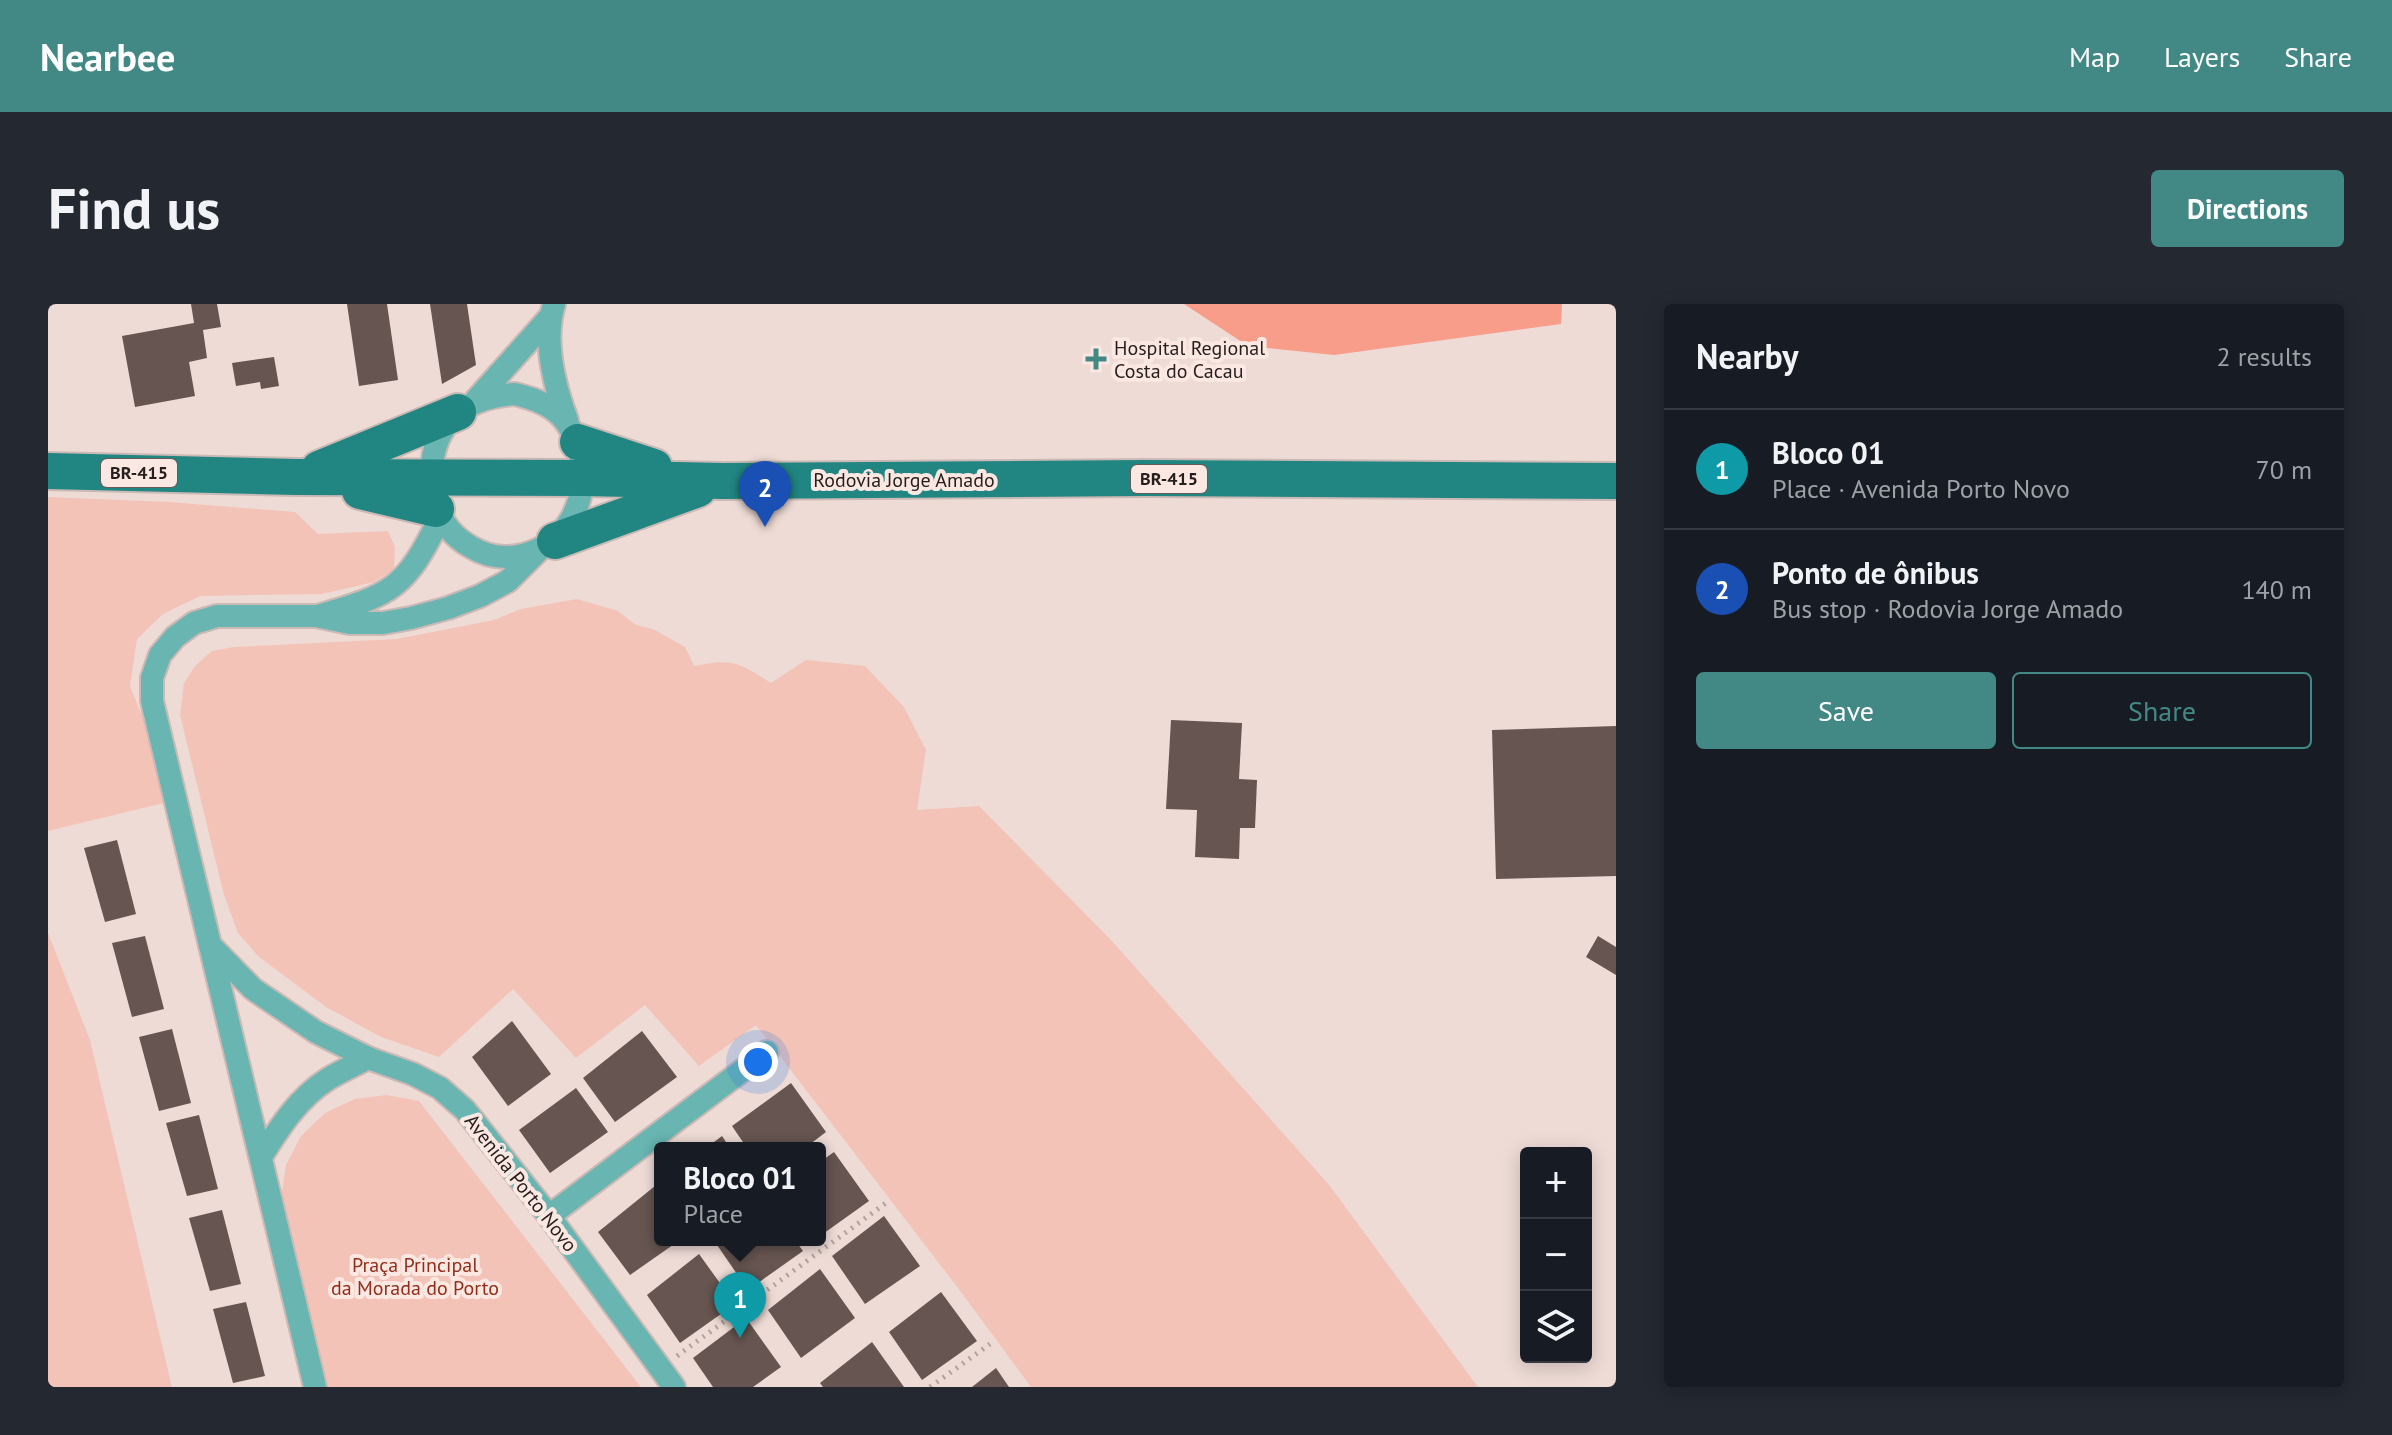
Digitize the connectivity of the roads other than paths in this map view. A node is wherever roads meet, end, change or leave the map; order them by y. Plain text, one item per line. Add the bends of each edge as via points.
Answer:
1 (552, 311) edge
2 (466, 406) junction
3 (573, 433) junction
4 (48, 471) edge
5 (296, 477) junction
6 (583, 478) junction
7 (723, 481) junction
8 (1616, 481) edge
9 (436, 501) junction
10 (546, 546) junction
11 (316, 616) junction
12 (210, 945) junction
13 (767, 1052) dead end
14 (368, 1058) junction
15 (261, 1157) junction
16 (549, 1216) junction
17 (315, 1387) edge
18 (674, 1387) edge

1 - 2 street
1 - 3 street via 553,369
2 - 3 street via 493,395 536,399 555,410
2 - 5 main road
2 - 9 street via 443,430 433,453
3 - 6 street
3 - 7 main road via 648,466
4 - 5 main road, BR-415
5 - 9 main road, Rodovia Jorge Amado
6 - 7 main road, Rodovia Jorge Amado / BR-415
6 - 9 main road, Rodovia Jorge Amado / BR-415
6 - 10 street via 570,523
7 - 8 main road, Rodovia Jorge Amado / BR-415
7 - 10 main road
9 - 10 street via 458,540 482,554 511,558
9 - 11 street via 424,550 410,572 369,601
10 - 11 street via 508,581 448,608 383,623
11 - 12 street via 217,616 194,623 160,655 152,678 152,701
12 - 14 street, Avenida Porto Novo via 253,989 316,1032
12 - 15 street
13 - 16 street
14 - 15 street via 326,1080 300,1103
14 - 16 street, Avenida Porto Novo via 440,1088 465,1110
15 - 17 street
16 - 18 street, Avenida Porto Novo

